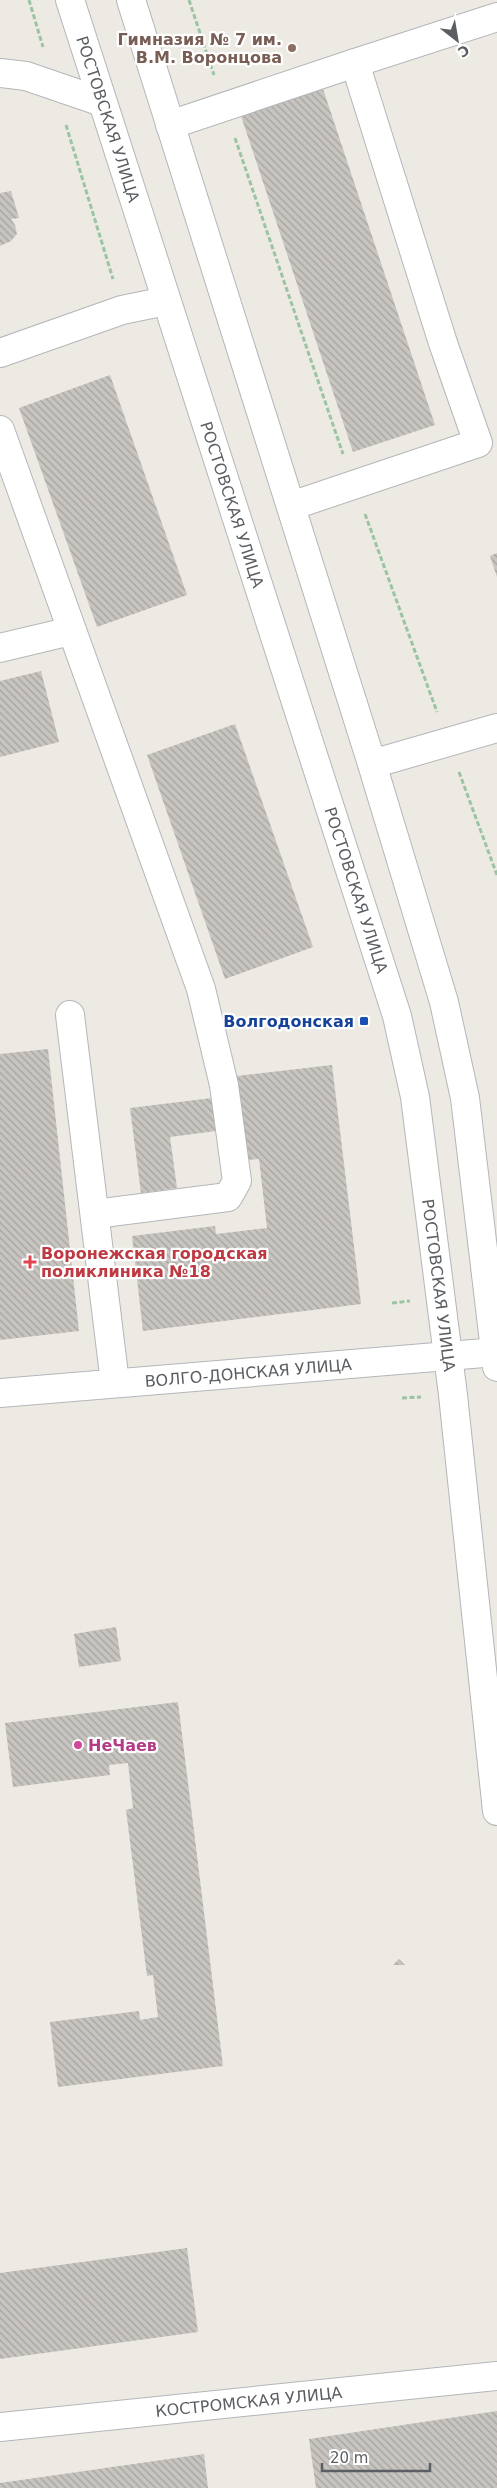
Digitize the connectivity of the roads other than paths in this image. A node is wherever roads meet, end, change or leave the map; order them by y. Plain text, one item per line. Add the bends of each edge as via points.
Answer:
1 (70, 0) edge
2 (131, 0) edge
3 (497, 17) edge
4 (355, 63) junction
5 (0, 73) edge
6 (102, 102) junction
7 (170, 125) junction
8 (166, 301) junction
9 (0, 353) edge
10 (0, 430) edge
11 (291, 506) junction
12 (72, 631) junction
13 (0, 648) edge
14 (497, 728) edge
15 (372, 764) junction
16 (70, 1015) dead end
17 (95, 1214) junction
18 (448, 1355) junction
19 (496, 1357) edge
20 (115, 1383) junction
21 (0, 1393) edge
22 (497, 1812) edge
23 (497, 2376) edge
24 (0, 2427) edge

1 - 6 street, РОСТОВСКАЯ УЛИЦА
2 - 7 street
3 - 4 street
4 - 7 street
4 - 11 street via 443,343 478,443
5 - 6 street via 26,76
6 - 8 street, РОСТОВСКАЯ УЛИЦА
7 - 11 street
8 - 9 street via 122,310
8 - 18 street, РОСТОВСКАЯ УЛИЦА via 398,1016 415,1097
10 - 12 street
11 - 15 street
12 - 13 street
12 - 17 street via 202,989 224,1085 238,1181 228,1197
14 - 15 street
15 - 19 street via 444,1002 465,1098
16 - 17 street
17 - 20 street
18 - 19 street, ВОЛГО-ДОНСКАЯ УЛИЦА
18 - 20 street, ВОЛГО-ДОНСКАЯ УЛИЦА
18 - 22 street, РОСТОВСКАЯ УЛИЦА
20 - 21 street, ВОЛГО-ДОНСКАЯ УЛИЦА
23 - 24 street, КОСТРОМСКАЯ УЛИЦА

